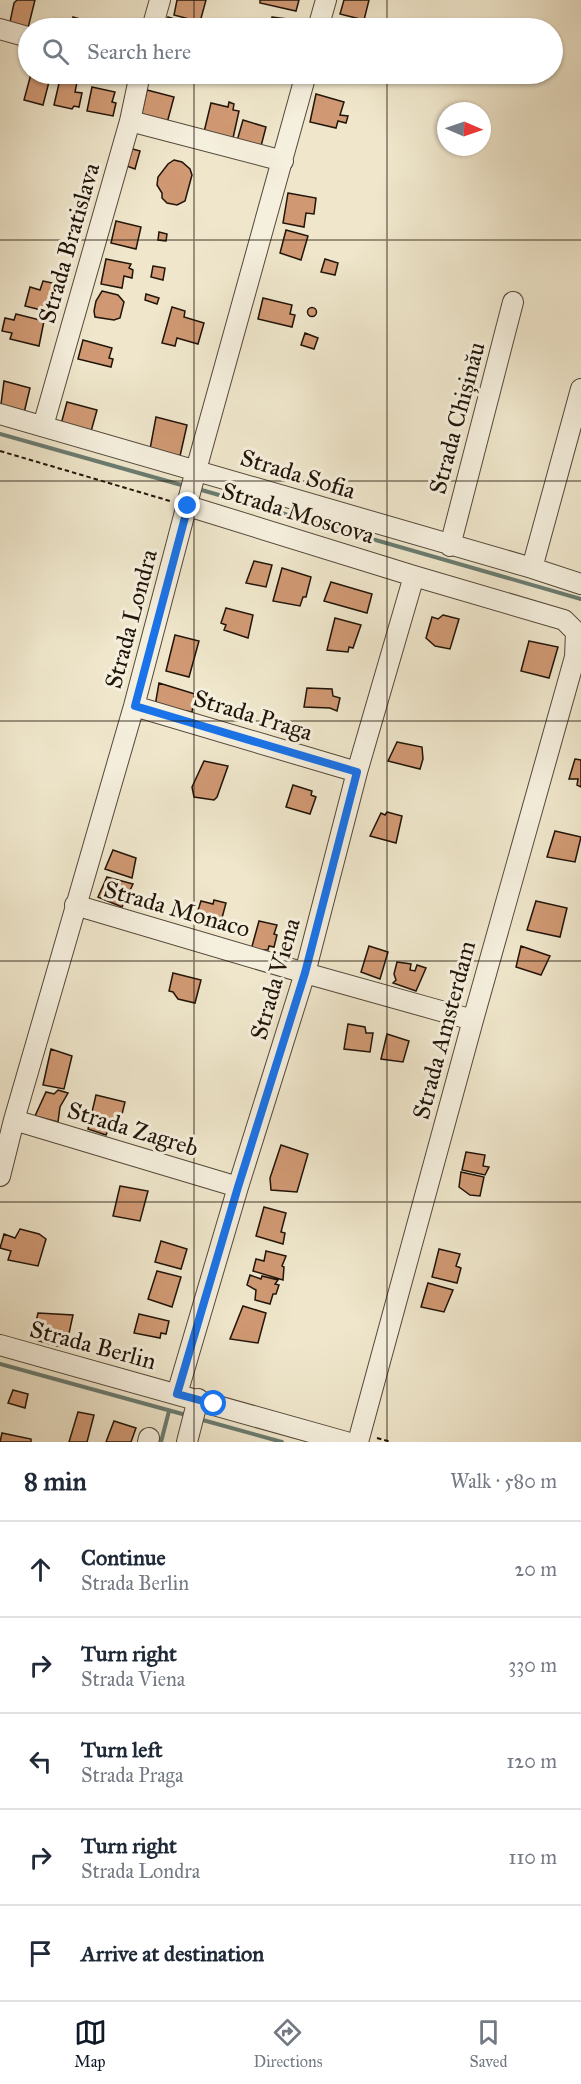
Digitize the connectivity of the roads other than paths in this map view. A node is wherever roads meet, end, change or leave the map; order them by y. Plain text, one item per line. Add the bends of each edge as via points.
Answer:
1 (160, 0) edge
2 (326, 0) edge
3 (155, 18) edge
4 (321, 18) edge
5 (0, 29) edge
6 (18, 34) edge
7 (138, 84) edge
8 (303, 84) edge
9 (130, 121) junction
10 (283, 161) junction
11 (513, 302) dead end
12 (581, 389) edge
13 (0, 414) edge
14 (43, 426) junction
15 (192, 488) junction
16 (450, 546) junction
17 (532, 568) junction
18 (414, 576) junction
19 (581, 584) edge
20 (576, 632) joint
21 (135, 706) junction
22 (357, 772) junction
23 (75, 905) junction
24 (305, 973) junction
25 (473, 1020) junction
26 (14, 1120) junction
27 (0, 1176) edge
28 (238, 1187) junction
29 (0, 1345) edge
30 (177, 1394) junction
31 (195, 1412) junction
32 (187, 1442) edge
33 (346, 1442) edge
34 (358, 1442) edge

1 - 3 street
2 - 4 street
5 - 6 street
7 - 9 street, Strada Bratislava
8 - 10 street, Strada Londra
9 - 10 street
9 - 14 street, Strada Bratislava
10 - 15 street, Strada Londra
11 - 16 street, Strada Chișinău
12 - 17 street
13 - 14 street, Strada Sofia
14 - 15 street, Strada Sofia
15 - 16 street, Strada Sofia
15 - 18 street, Strada Moscova
15 - 21 street, Strada Londra
16 - 17 street, Strada Sofia
17 - 19 street, Strada Sofia
18 - 20 street, Strada Moscova via 564,620
18 - 22 street, Strada Viena
20 - 25 street, Strada Amsterdam via 575,657
21 - 22 street, Strada Praga
21 - 23 street, Strada Londra
22 - 24 street, Strada Viena
23 - 24 street, Strada Monaco
23 - 26 street, Strada Londra
24 - 25 street, Strada Monaco
24 - 28 street, Strada Viena
25 - 34 street, Strada Amsterdam
26 - 27 street, Strada Londra
26 - 28 street, Strada Zagreb
28 - 30 street, Strada Viena
29 - 30 street, Strada Berlin
30 - 31 street, Strada Berlin
31 - 32 street
31 - 33 street, Strada Berlin

